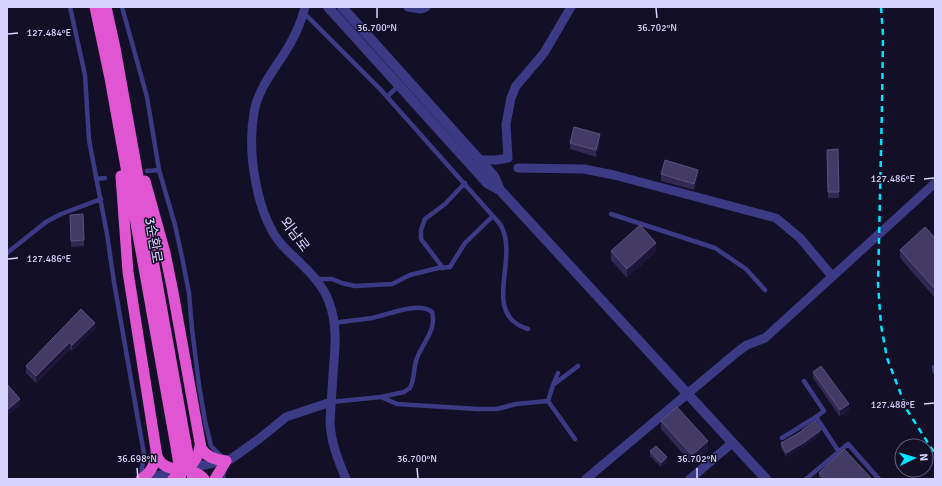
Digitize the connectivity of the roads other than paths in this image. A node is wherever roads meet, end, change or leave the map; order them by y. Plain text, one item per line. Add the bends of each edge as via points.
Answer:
1 (70, 7) edge
2 (95, 7) edge
3 (106, 7) edge
4 (122, 7) edge
5 (328, 7) edge
6 (342, 7) edge
7 (408, 7) edge
8 (426, 7) edge
9 (571, 7) edge
10 (304, 10) edge
11 (406, 78) junction
12 (399, 86) junction
13 (387, 97) junction
14 (121, 112) junction
15 (480, 160) junction
16 (518, 168) dead end
17 (159, 170) junction
18 (147, 171) dead end
19 (105, 178) dead end
20 (96, 179) junction
21 (465, 183) junction
22 (935, 183) edge
23 (500, 190) junction
24 (101, 200) junction
25 (611, 214) dead end
26 (494, 216) junction
27 (7, 253) edge
28 (443, 268) junction
29 (832, 276) junction
30 (314, 279) junction
31 (765, 290) dead end
32 (335, 323) junction
33 (528, 329) dead end
34 (578, 366) dead end
35 (558, 373) dead end
36 (804, 381) dead end
37 (553, 385) junction
38 (687, 394) junction
39 (381, 397) junction
40 (548, 401) junction
41 (331, 402) junction
42 (816, 417) junction
43 (782, 438) dead end
44 (575, 440) dead end
45 (732, 443) junction
46 (200, 445) junction
47 (839, 452) junction
48 (156, 454) junction
49 (226, 461) junction
50 (186, 476) edge
51 (141, 479) edge
52 (173, 479) edge
53 (204, 479) edge
54 (215, 479) edge
55 (223, 479) edge
56 (346, 479) edge
57 (586, 479) edge
58 (690, 479) edge
59 (766, 479) edge
60 (806, 479) edge
61 (879, 479) edge

1 - 20 lane via 85,75 89,140
2 - 14 highway, 3순환로
3 - 14 highway, 3순환로
4 - 17 lane via 147,97
5 - 12 street
6 - 11 street
7 - 8 street
9 - 15 street via 544,53 516,86 506,124 508,158
10 - 13 lane
10 - 30 street, 외남로 via 284,54 256,103 251,154 269,225 282,245
11 - 12 lane
11 - 15 street
12 - 13 lane
12 - 23 street via 487,183
13 - 21 lane
14 - 46 highway via 168,269
14 - 48 highway via 128,272
14 - 50 highway, 3순환로, bridge
15 - 23 street via 494,176
16 - 29 street via 584,169 776,218 800,238
17 - 18 lane
17 - 49 lane via 175,226 189,294 199,385 208,434 211,446
19 - 20 lane
20 - 24 lane
21 - 26 lane
21 - 28 lane via 445,204 425,219 421,230 422,239
22 - 29 street
23 - 38 street
24 - 27 lane via 46,222
24 - 51 lane via 144,454
25 - 31 lane via 715,248 746,269
26 - 28 lane via 465,243 450,267
26 - 33 lane via 505,231 507,239 503,303 508,316
28 - 30 lane via 410,275 392,284 356,286 332,279
29 - 38 street via 765,338 747,345
30 - 32 street, 외남로 via 324,291
32 - 39 lane via 373,318 401,310 424,308 432,312 433,324 416,358 410,388 404,392
32 - 41 street, 외남로 via 336,348
34 - 37 lane
35 - 37 lane
36 - 42 lane via 824,411
37 - 40 lane
38 - 45 street
38 - 57 street
39 - 40 lane via 397,404 477,410
39 - 41 lane
40 - 44 lane
41 - 49 street via 286,417
41 - 56 street, 외남로 via 332,443
42 - 43 lane
42 - 47 lane
45 - 58 street
45 - 59 street
46 - 49 highway via 208,456
46 - 50 highway via 199,455
47 - 60 lane
47 - 61 lane via 848,444
48 - 50 highway via 166,467
48 - 51 highway via 153,468
49 - 50 street
49 - 54 highway
49 - 55 lane
50 - 51 street
50 - 52 highway
50 - 53 highway via 196,472

